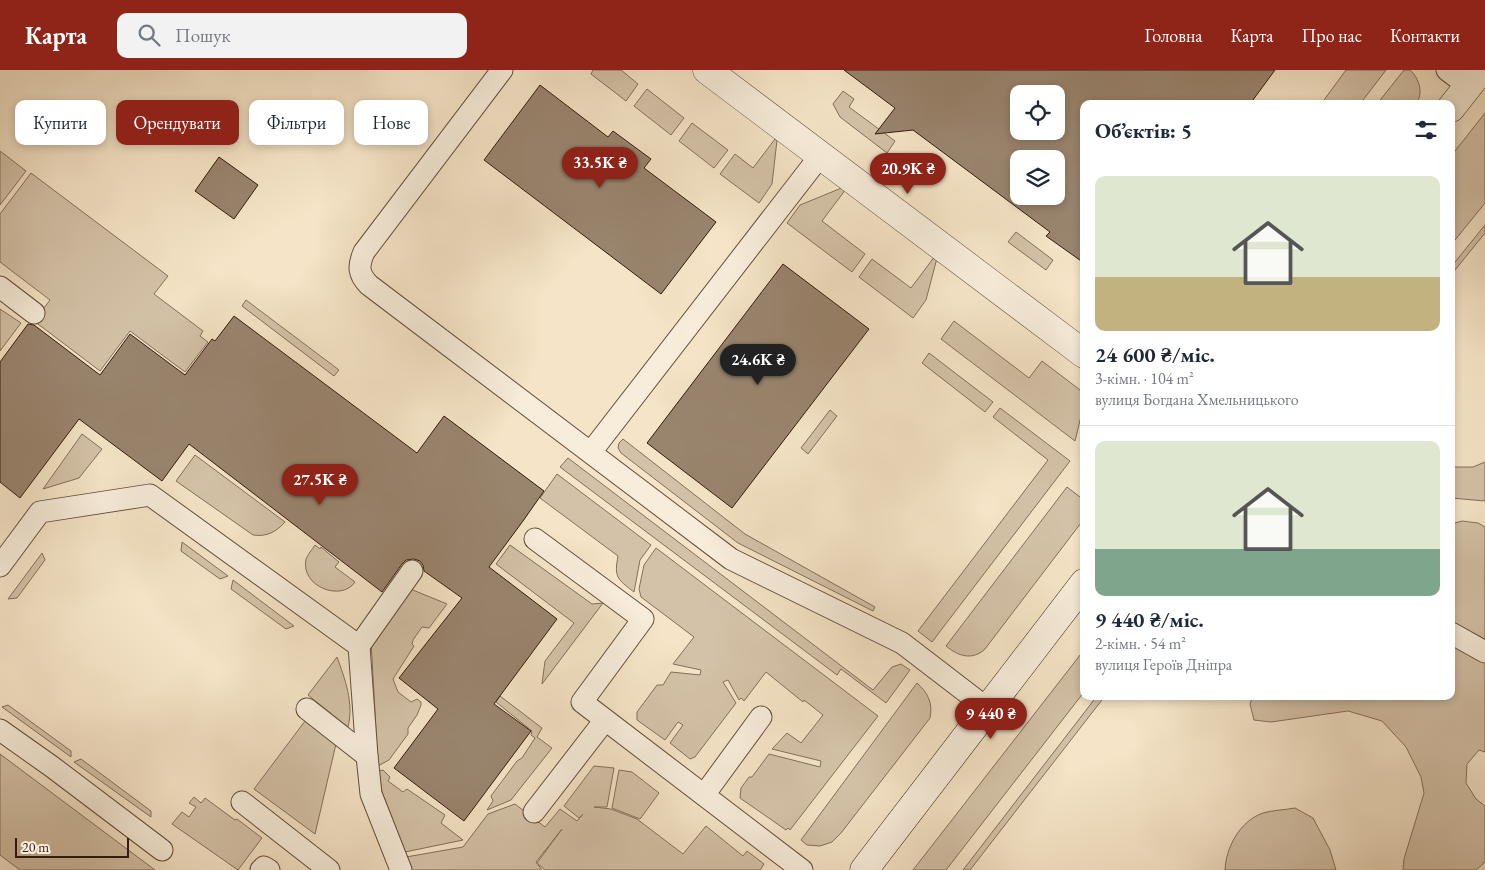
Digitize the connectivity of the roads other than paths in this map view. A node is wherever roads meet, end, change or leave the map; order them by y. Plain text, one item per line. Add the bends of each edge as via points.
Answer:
1 (502, 70) edge
2 (718, 74) edge
3 (1465, 75) edge
4 (1454, 100) edge
5 (820, 156) junction
6 (0, 287) edge
7 (34, 313) dead end
8 (1080, 351) edge
9 (590, 452) junction
10 (535, 539) dead end
11 (0, 566) edge
12 (412, 572) dead end
13 (1080, 589) edge
14 (1455, 634) edge
15 (359, 646) junction
16 (1485, 652) edge
17 (307, 709) dead end
18 (988, 709) junction
19 (762, 717) dead end
20 (606, 720) junction
21 (0, 730) edge
22 (367, 756) junction
23 (704, 795) junction
24 (242, 802) dead end
25 (534, 812) dead end
26 (162, 850) dead end
27 (323, 868) edge
28 (262, 870) edge
29 (269, 870) edge
30 (401, 870) edge
31 (802, 870) edge
32 (864, 870) edge

1 - 9 lane via 364,252 360,260 362,278
2 - 5 street
3 - 4 street
5 - 8 street
5 - 9 lane
6 - 7 lane
9 - 18 lane via 731,559 902,643
10 - 20 lane via 643,619 582,702
11 - 15 lane via 40,512 150,495
12 - 15 lane
13 - 18 street
14 - 16 lane
15 - 22 lane
17 - 22 lane
18 - 32 street
19 - 23 lane
20 - 23 lane
20 - 25 lane
21 - 26 lane
22 - 30 lane via 371,794
23 - 31 lane
24 - 27 lane
28 - 29 lane via 264,866

